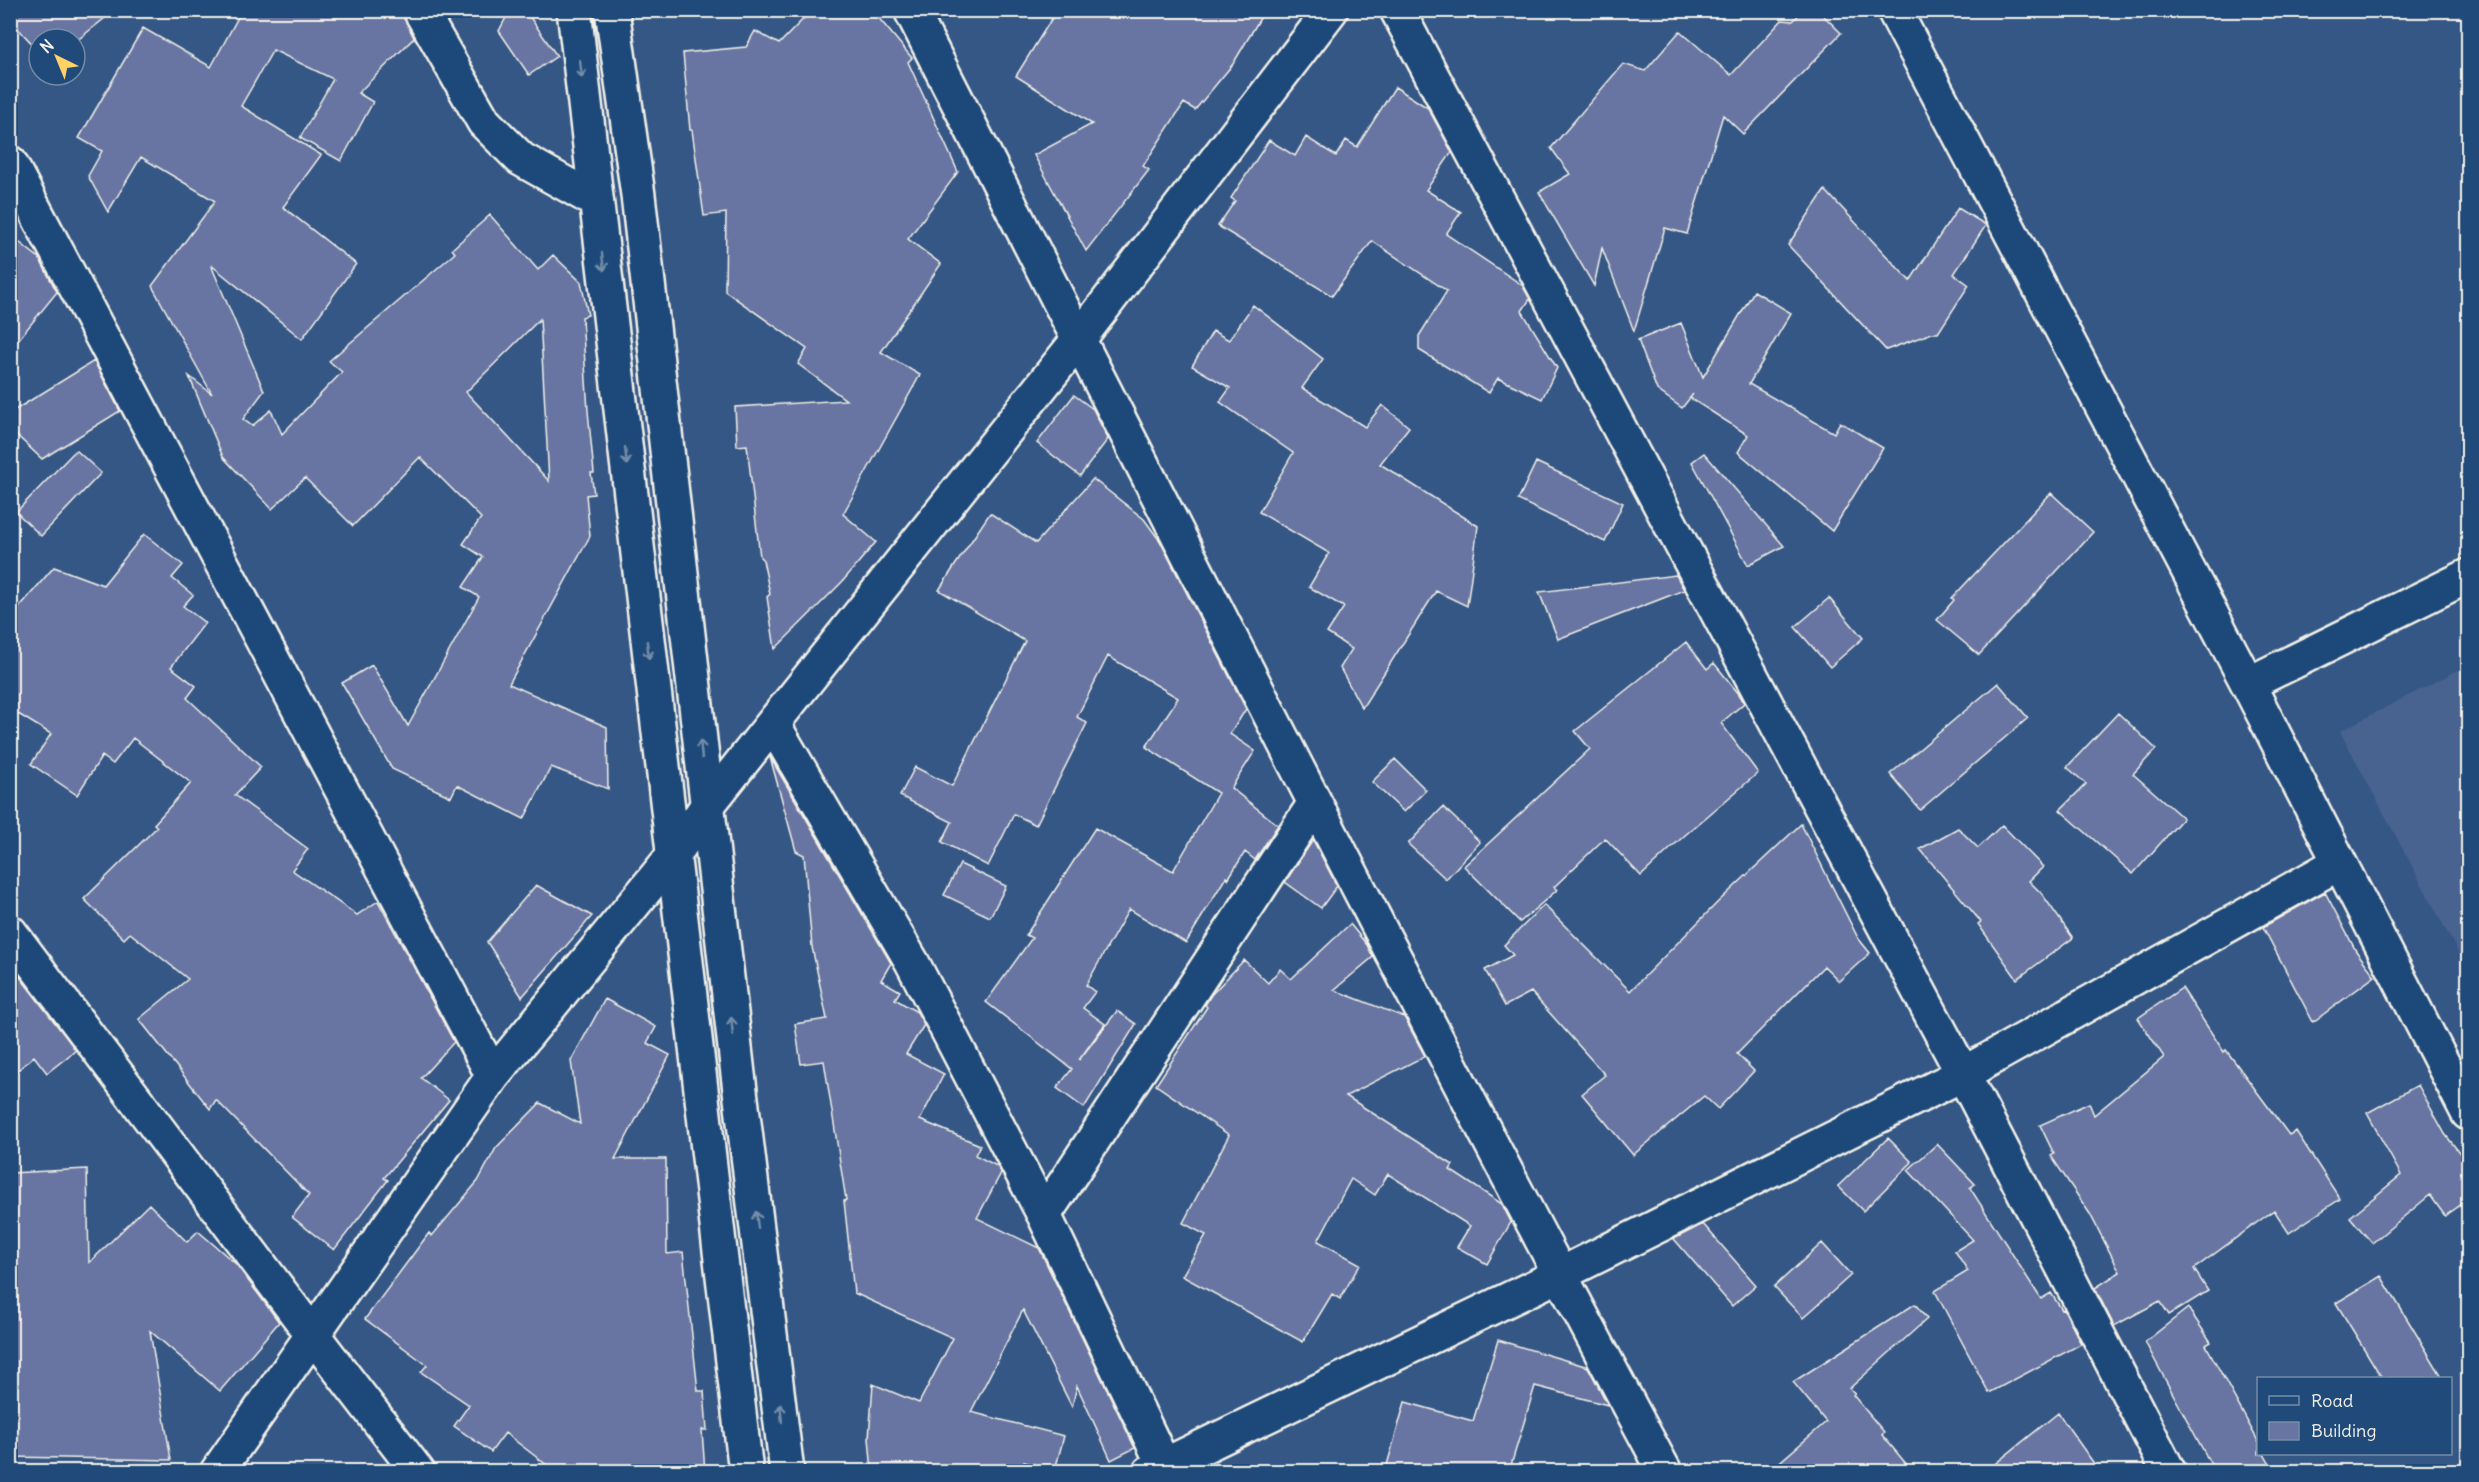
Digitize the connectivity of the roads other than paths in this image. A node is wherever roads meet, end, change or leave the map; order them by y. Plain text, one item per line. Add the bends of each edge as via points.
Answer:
1 (420, 10) edge
2 (574, 10) edge
3 (612, 10) edge
4 (911, 10) edge
5 (1331, 10) edge
6 (1397, 10) edge
7 (1894, 10) edge
8 (10, 163) edge
9 (596, 201) junction
10 (1079, 339) junction
11 (2469, 576) edge
12 (2248, 684) junction
13 (773, 724) junction
14 (1315, 803) junction
15 (707, 806) junction
16 (673, 856) junction
17 (2339, 863) junction
18 (10, 932) edge
19 (1963, 1074) junction
20 (493, 1076) junction
21 (2469, 1113) edge
22 (1044, 1215) junction
23 (1559, 1275) junction
24 (312, 1334) junction
25 (1160, 1469) edge
26 (217, 1472) edge
27 (418, 1472) edge
28 (746, 1472) edge
29 (787, 1472) edge
30 (1665, 1472) edge
31 (2169, 1472) edge

1 - 9 street via 484,122 521,159
2 -> 9 street
15 -> 3 street via 639,195
4 - 10 street
5 - 10 street
6 - 19 street
7 - 12 street
8 - 20 street
9 -> 16 street
10 - 13 street
10 - 14 street
11 - 12 street
12 - 17 street
13 - 15 street
13 - 22 street via 912,962
14 - 22 street
14 - 23 street
15 - 16 street
29 -> 15 street
16 - 20 street
16 - 28 street
17 - 19 street
17 - 21 street
18 - 24 street
19 - 23 street
19 - 31 street
20 - 24 street
22 - 25 street
23 - 25 street
23 - 30 street
24 - 26 street
24 - 27 street

